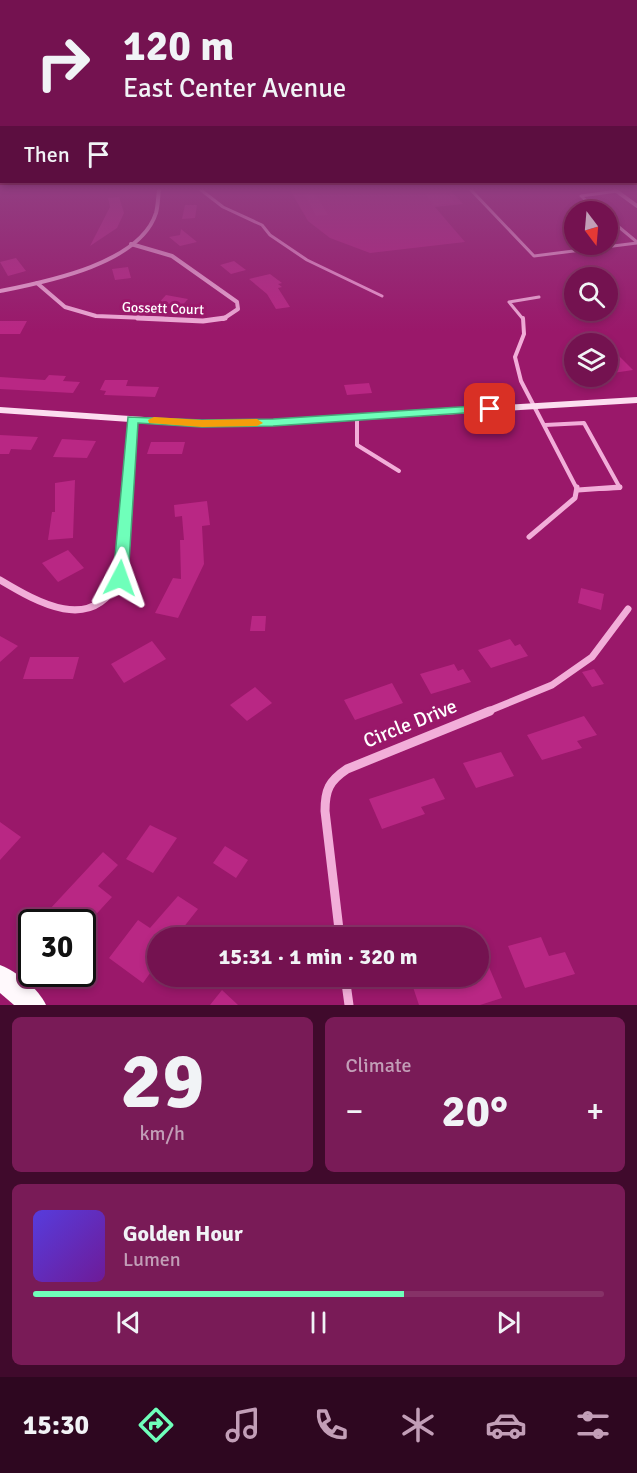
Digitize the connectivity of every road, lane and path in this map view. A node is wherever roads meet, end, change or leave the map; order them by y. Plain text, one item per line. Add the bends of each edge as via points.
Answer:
1 (137, 237) edge
2 (516, 237) edge
3 (637, 242) edge
4 (131, 244) junction
5 (37, 283) junction
6 (0, 291) edge
7 (539, 297) dead end
8 (637, 400) edge
9 (534, 406) junction
10 (0, 410) edge
11 (357, 417) junction
12 (132, 419) junction
13 (545, 425) junction
14 (399, 471) dead end
15 (578, 490) junction
16 (529, 537) dead end
17 (0, 580) edge
18 (628, 609) dead end
19 (339, 927) edge
20 (0, 977) edge
21 (347, 987) edge
22 (33, 1005) edge
23 (349, 1005) edge

1 - 4 street
2 - 3 lane via 534,256
4 - 5 street via 92,268
4 - 5 street, Gossett Court via 172,256 237,302 238,309 222,320 203,321 96,316 65,307
5 - 6 street
7 - 9 lane via 509,302 523,318 524,334 515,357 520,381
8 - 9 street
9 - 11 street
9 - 13 lane
10 - 12 street
11 - 12 street via 202,424
11 - 14 lane via 357,445
12 - 17 street via 120,578 111,595 91,608 66,612 45,606
13 - 15 lane
13 - 15 lane via 584,423 620,488
15 - 16 lane via 575,498
18 - 19 street, Circle Drive via 592,657 552,685 362,762 332,779 325,811
20 - 22 main road
21 - 23 street

